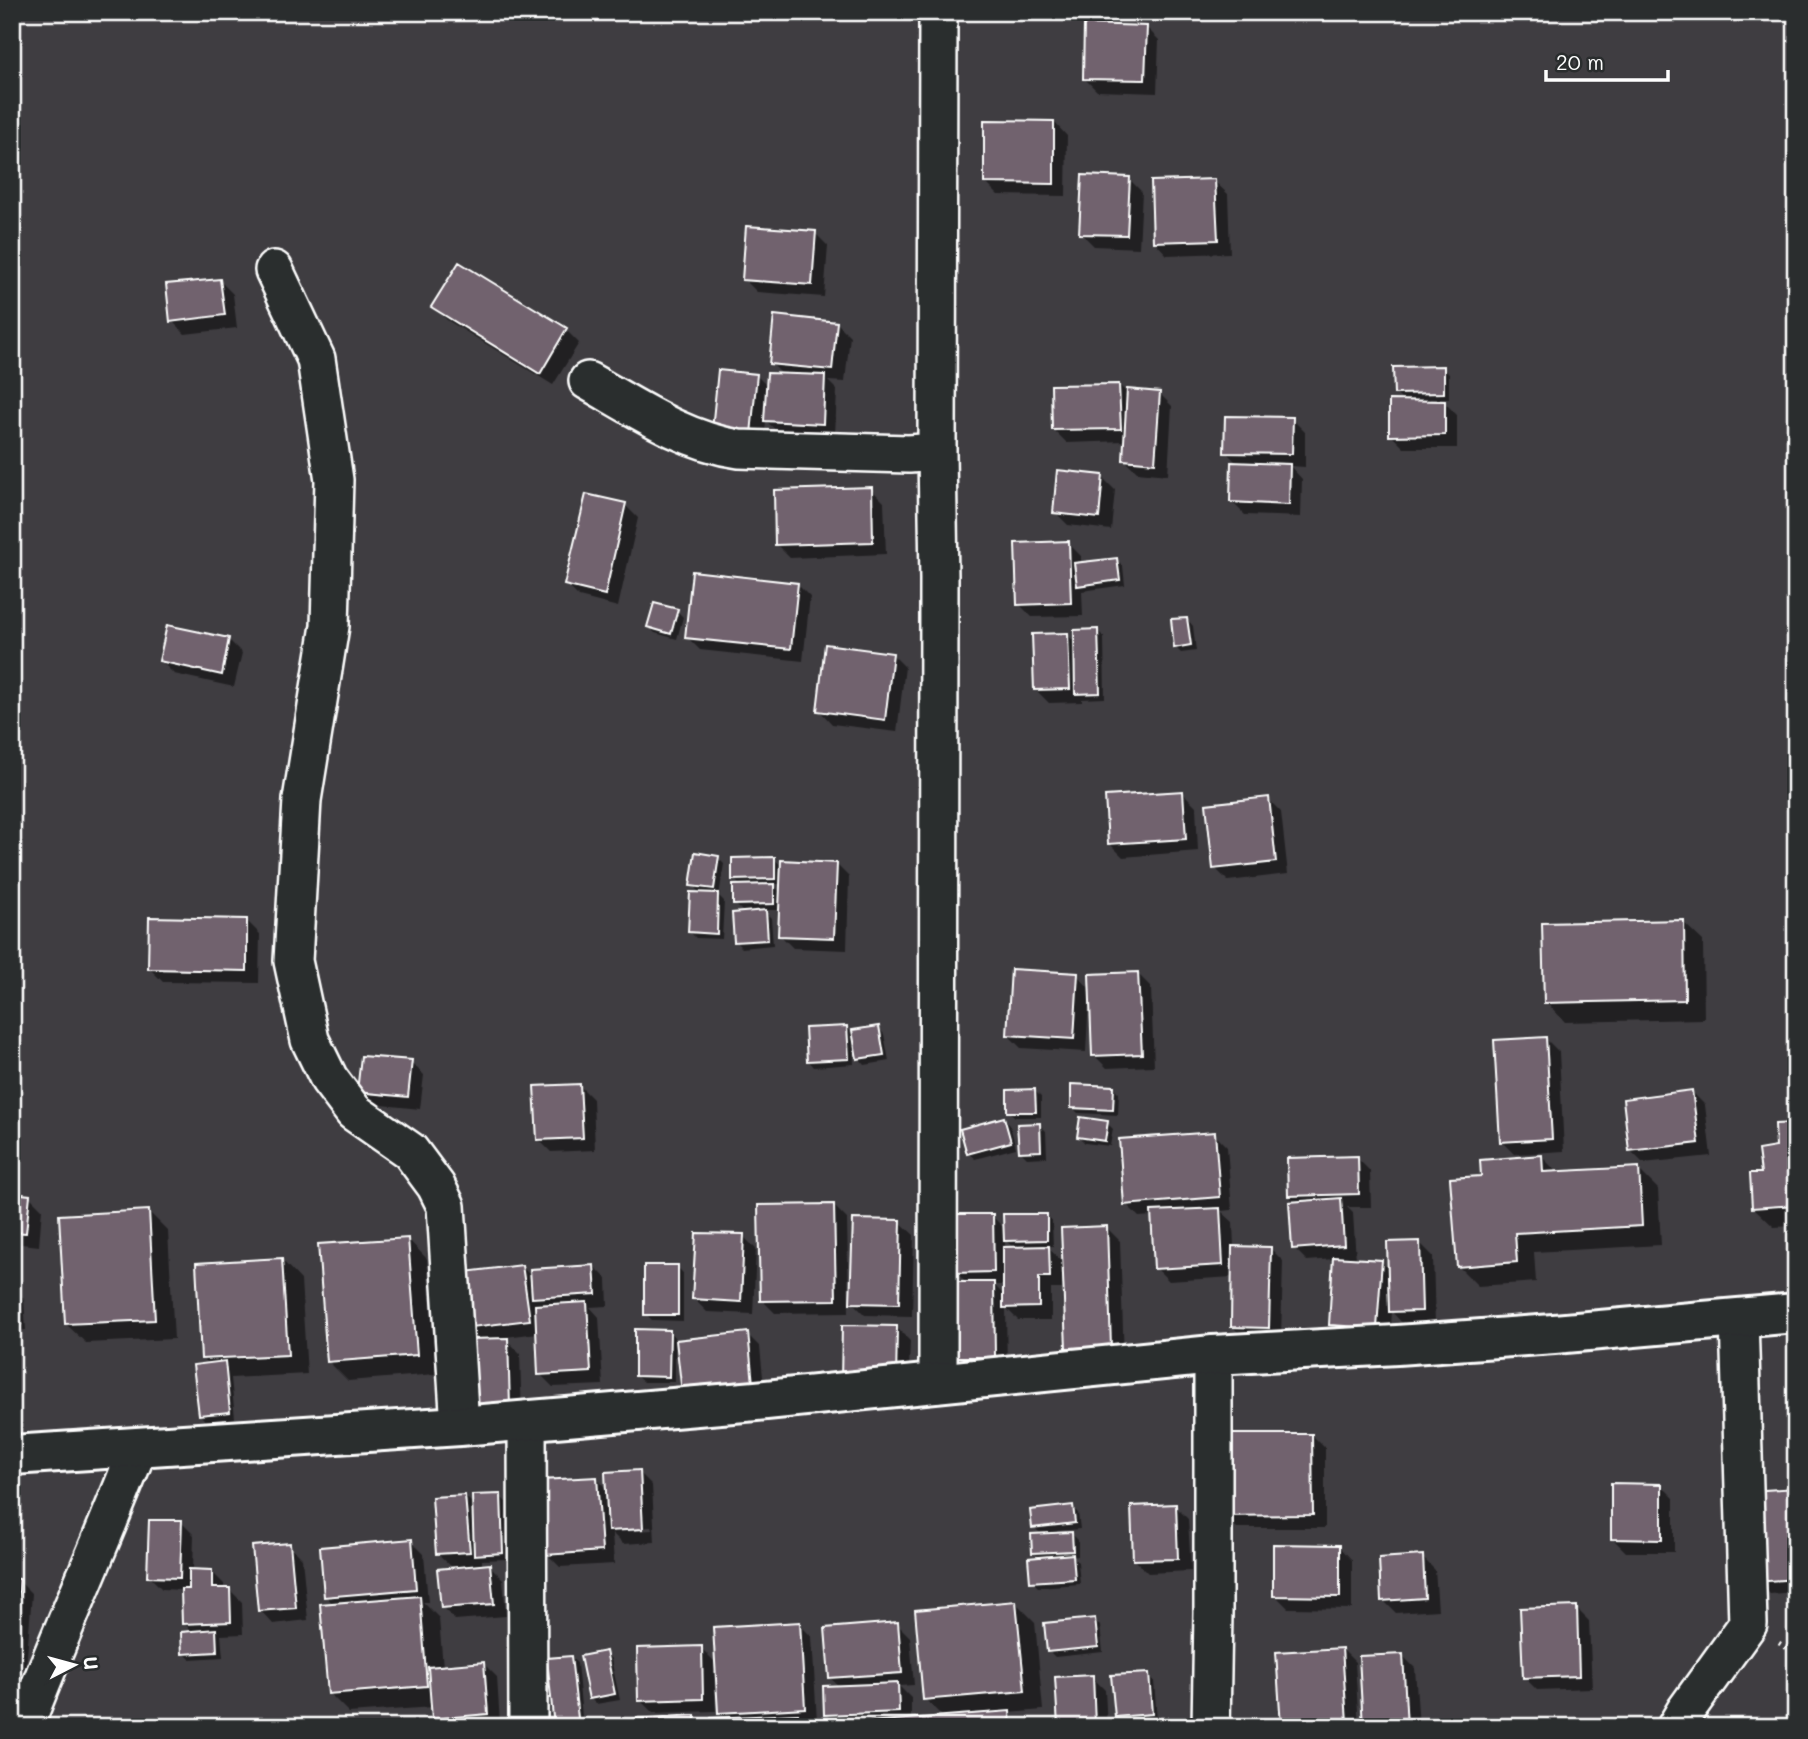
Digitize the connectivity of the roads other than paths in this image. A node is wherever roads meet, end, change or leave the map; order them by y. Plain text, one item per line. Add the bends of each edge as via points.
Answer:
1 (938, 12) edge
2 (274, 270) dead end
3 (588, 381) dead end
4 (937, 452) junction
5 (1796, 1313) edge
6 (1739, 1318) junction
7 (1213, 1355) junction
8 (938, 1383) junction
9 (527, 1420) junction
10 (460, 1426) junction
11 (138, 1448) junction
12 (12, 1455) edge
13 (24, 1727) edge
14 (528, 1727) edge
15 (1211, 1727) edge
16 (1676, 1727) edge

1 - 4 street
2 - 10 street via 316,359 334,480 330,626 302,800 293,961 310,1040 329,1079 354,1112 410,1152 446,1206
3 - 4 street via 666,425 719,446
4 - 8 street
5 - 6 main road
6 - 7 main road
6 - 16 street via 1748,1624
7 - 8 main road
7 - 15 street
8 - 9 main road
9 - 10 main road
9 - 14 street
10 - 11 main road
11 - 12 main road
11 - 13 street

